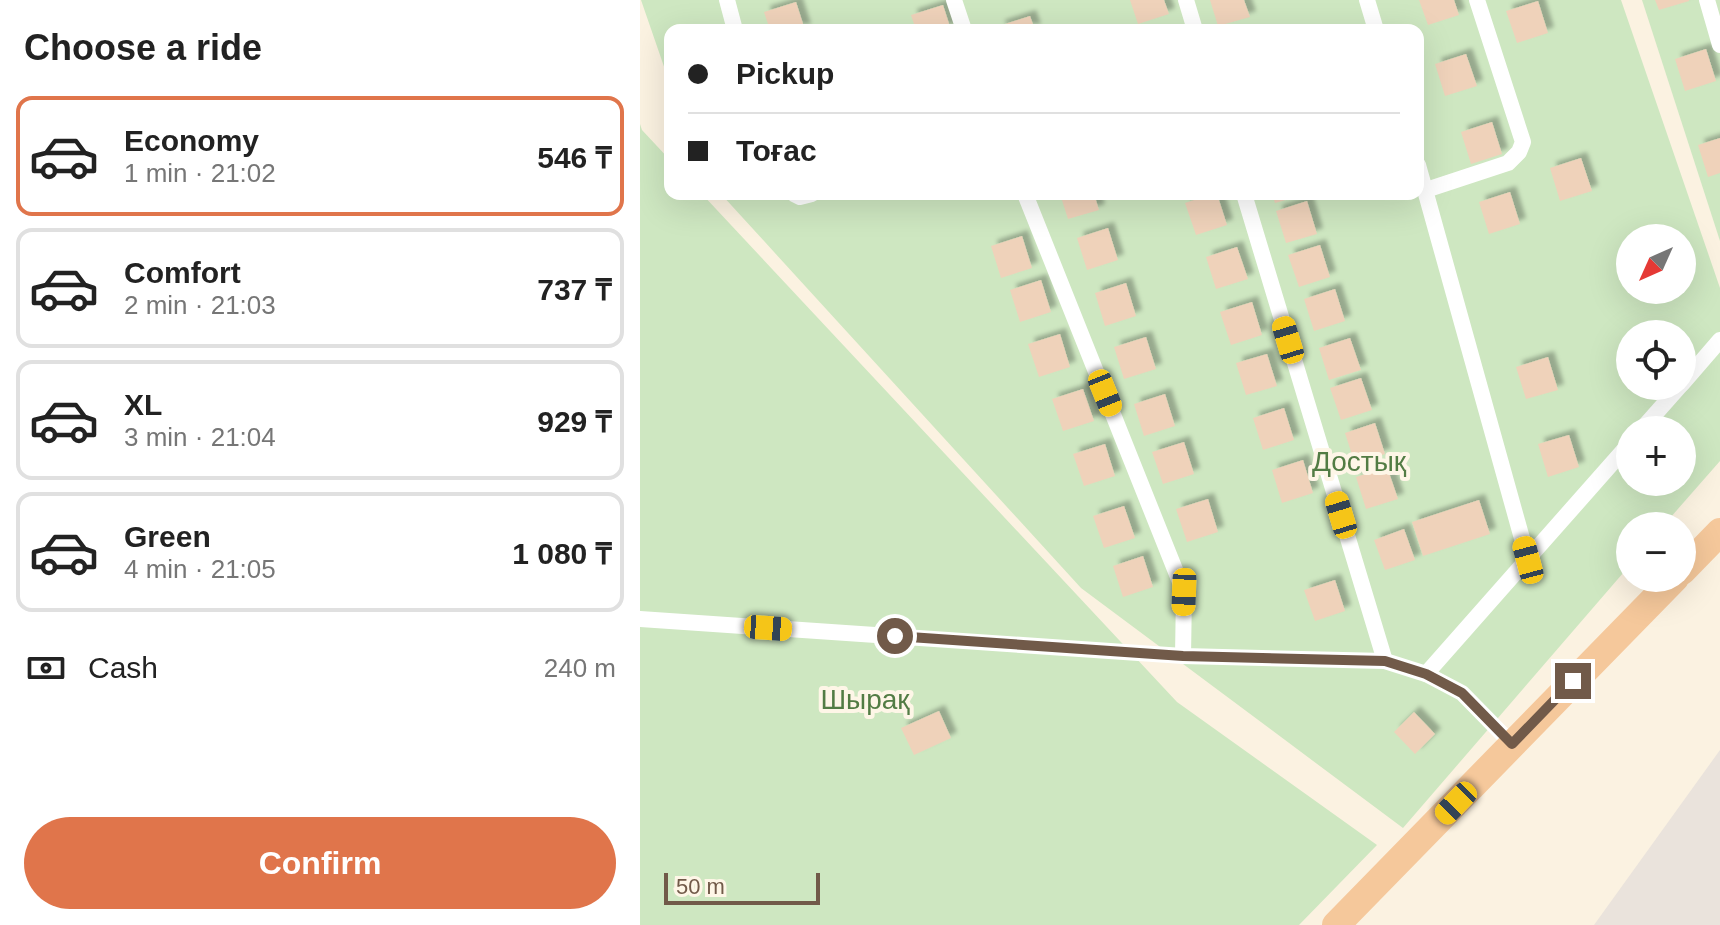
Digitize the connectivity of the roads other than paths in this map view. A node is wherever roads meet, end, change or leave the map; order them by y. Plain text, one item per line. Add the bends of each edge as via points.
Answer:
1 (727, 0) edge
2 (954, 0) edge
3 (1186, 0) edge
4 (1367, 0) edge
5 (1477, 0) edge
6 (1707, 0) edge
7 (733, 24) edge
8 (962, 24) edge
9 (1193, 24) edge
10 (1374, 24) edge
11 (1720, 45) edge
12 (1424, 184) edge
13 (1426, 190) junction
14 (1027, 200) edge
15 (1246, 200) edge
16 (1720, 340) edge
17 (1696, 368) edge
18 (1668, 400) edge
19 (1653, 416) edge
20 (1616, 459) edge
21 (1720, 532) edge
22 (1696, 557) edge
23 (1528, 560) junction
24 (1661, 592) edge
25 (640, 619) edge
26 (1183, 656) junction
27 (1385, 661) junction
28 (1426, 674) junction
29 (1512, 744) junction
30 (1336, 925) edge

1 - 7 street
2 - 8 street
3 - 9 street
4 - 10 street
5 - 13 street via 1523,142 1508,163
6 - 11 street
12 - 13 street
13 - 23 street
14 - 26 street via 1184,592
15 - 27 street
16 - 17 street
18 - 19 street
20 - 23 street
21 - 22 highway
23 - 28 street
24 - 29 highway
25 - 26 street
26 - 27 street
27 - 28 street
28 - 29 street via 1462,693
29 - 30 highway

